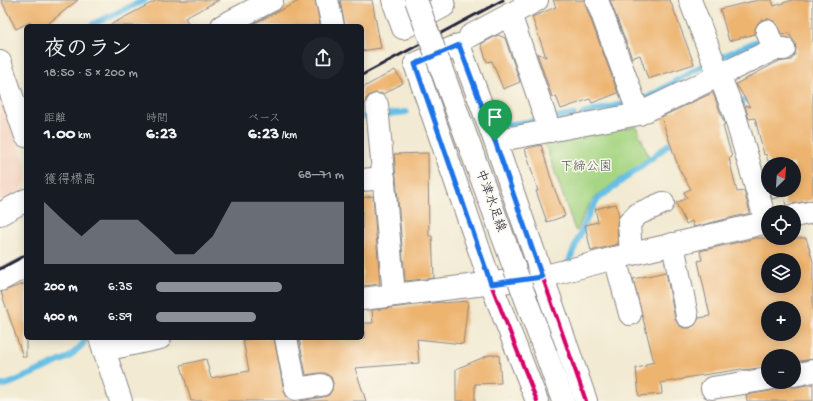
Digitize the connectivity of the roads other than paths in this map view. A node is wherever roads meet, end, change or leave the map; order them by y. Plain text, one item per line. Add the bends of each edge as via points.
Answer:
1 (272, 0) edge
2 (327, 0) edge
3 (393, 0) edge
4 (416, 0) edge
5 (442, 0) edge
6 (537, 0) edge
7 (597, 0) edge
8 (690, 0) edge
9 (510, 14) junction
10 (226, 24) edge
11 (332, 24) edge
12 (470, 36) dead end
13 (774, 43) dead end
14 (0, 62) edge
15 (715, 66) junction
16 (635, 105) junction
17 (378, 115) dead end
18 (24, 130) edge
19 (550, 131) junction
20 (495, 141) junction
21 (384, 178) junction
22 (364, 180) edge
23 (24, 201) edge
24 (663, 203) dead end
25 (762, 205) edge
26 (0, 214) edge
27 (761, 223) edge
28 (673, 244) junction
29 (623, 256) junction
30 (24, 267) edge
31 (542, 277) junction
32 (0, 280) edge
33 (491, 284) junction
34 (394, 295) junction
35 (364, 299) edge
36 (630, 314) dead end
37 (687, 316) dead end
38 (141, 340) edge
39 (286, 340) edge
40 (102, 344) edge
41 (813, 372) edge
42 (801, 374) edge
43 (761, 378) edge
44 (321, 385) dead end
45 (712, 388) dead end
46 (122, 401) edge
47 (536, 401) edge
48 (563, 401) edge
49 (586, 401) edge

1 - 10 street
2 - 11 street
3 - 5 street via 403,28 444,6
4 - 48 street, 中津水足線, bridge
6 - 9 street
7 - 16 street
8 - 15 street
9 - 12 street
9 - 19 street
13 - 15 street
14 - 18 street
15 - 16 street
15 - 25 street via 732,106
16 - 19 street
17 - 21 street
19 - 20 street
20 - 31 street
20 - 33 street via 459,45 415,64
21 - 22 street
21 - 34 street
23 - 26 street
24 - 29 street via 638,214 629,223
27 - 28 street
28 - 29 street
28 - 37 street
29 - 31 street
29 - 36 street
30 - 32 street
31 - 33 street
31 - 49 street
33 - 34 street
33 - 47 street
34 - 35 street
38 - 40 street
39 - 44 street via 296,389
40 - 46 street
41 - 42 street
43 - 45 street via 744,374

